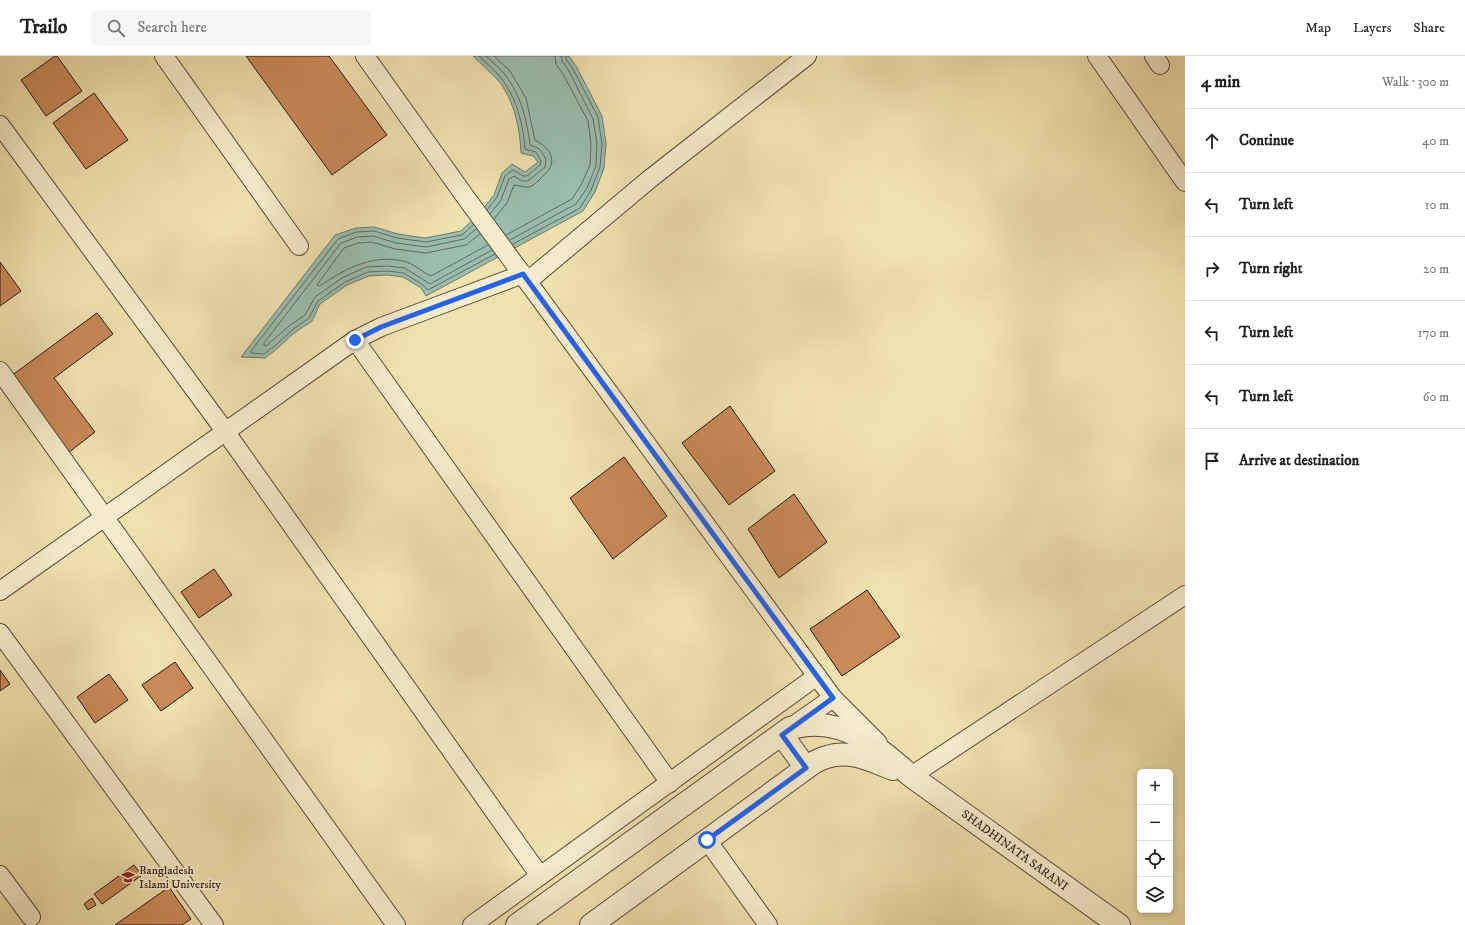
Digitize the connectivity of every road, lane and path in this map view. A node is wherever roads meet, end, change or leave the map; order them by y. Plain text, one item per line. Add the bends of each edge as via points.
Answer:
1 (164, 56) edge
2 (365, 56) edge
3 (807, 56) edge
4 (1097, 56) edge
5 (0, 125) edge
6 (1185, 182) edge
7 (299, 246) dead end
8 (523, 274) junction
9 (355, 340) junction
10 (0, 371) edge
11 (225, 431) junction
12 (105, 517) junction
13 (0, 591) edge
14 (1185, 595) edge
15 (0, 634) edge
16 (817, 676) junction
17 (833, 698) junction
18 (786, 731) junction
19 (806, 768) junction
20 (911, 776) junction
21 (670, 782) junction
22 (707, 840) junction
23 (0, 875) edge
24 (540, 876) junction
25 (30, 917) dead end
26 (214, 925) edge
27 (396, 925) edge
28 (472, 925) edge
29 (517, 925) edge
30 (591, 925) edge
31 (768, 925) edge
32 (1119, 925) edge

1 - 7 street
2 - 8 street
3 - 8 street
4 - 6 street
5 - 11 street
8 - 9 street via 381,327
8 - 16 street
9 - 11 street
9 - 21 street
10 - 12 street
11 - 12 street
11 - 24 street
12 - 13 street
12 - 27 street
14 - 20 street
15 - 26 street
16 - 17 street
16 - 21 street
17 - 18 street
17 - 20 street
18 - 19 street
18 - 20 street via 809,725 840,728 879,749
18 - 29 street
19 - 20 street via 827,756 845,754
19 - 22 street
20 - 32 street, SHADHINATA SARANI
21 - 24 street
22 - 30 street
22 - 31 street
23 - 25 street
24 - 28 street

